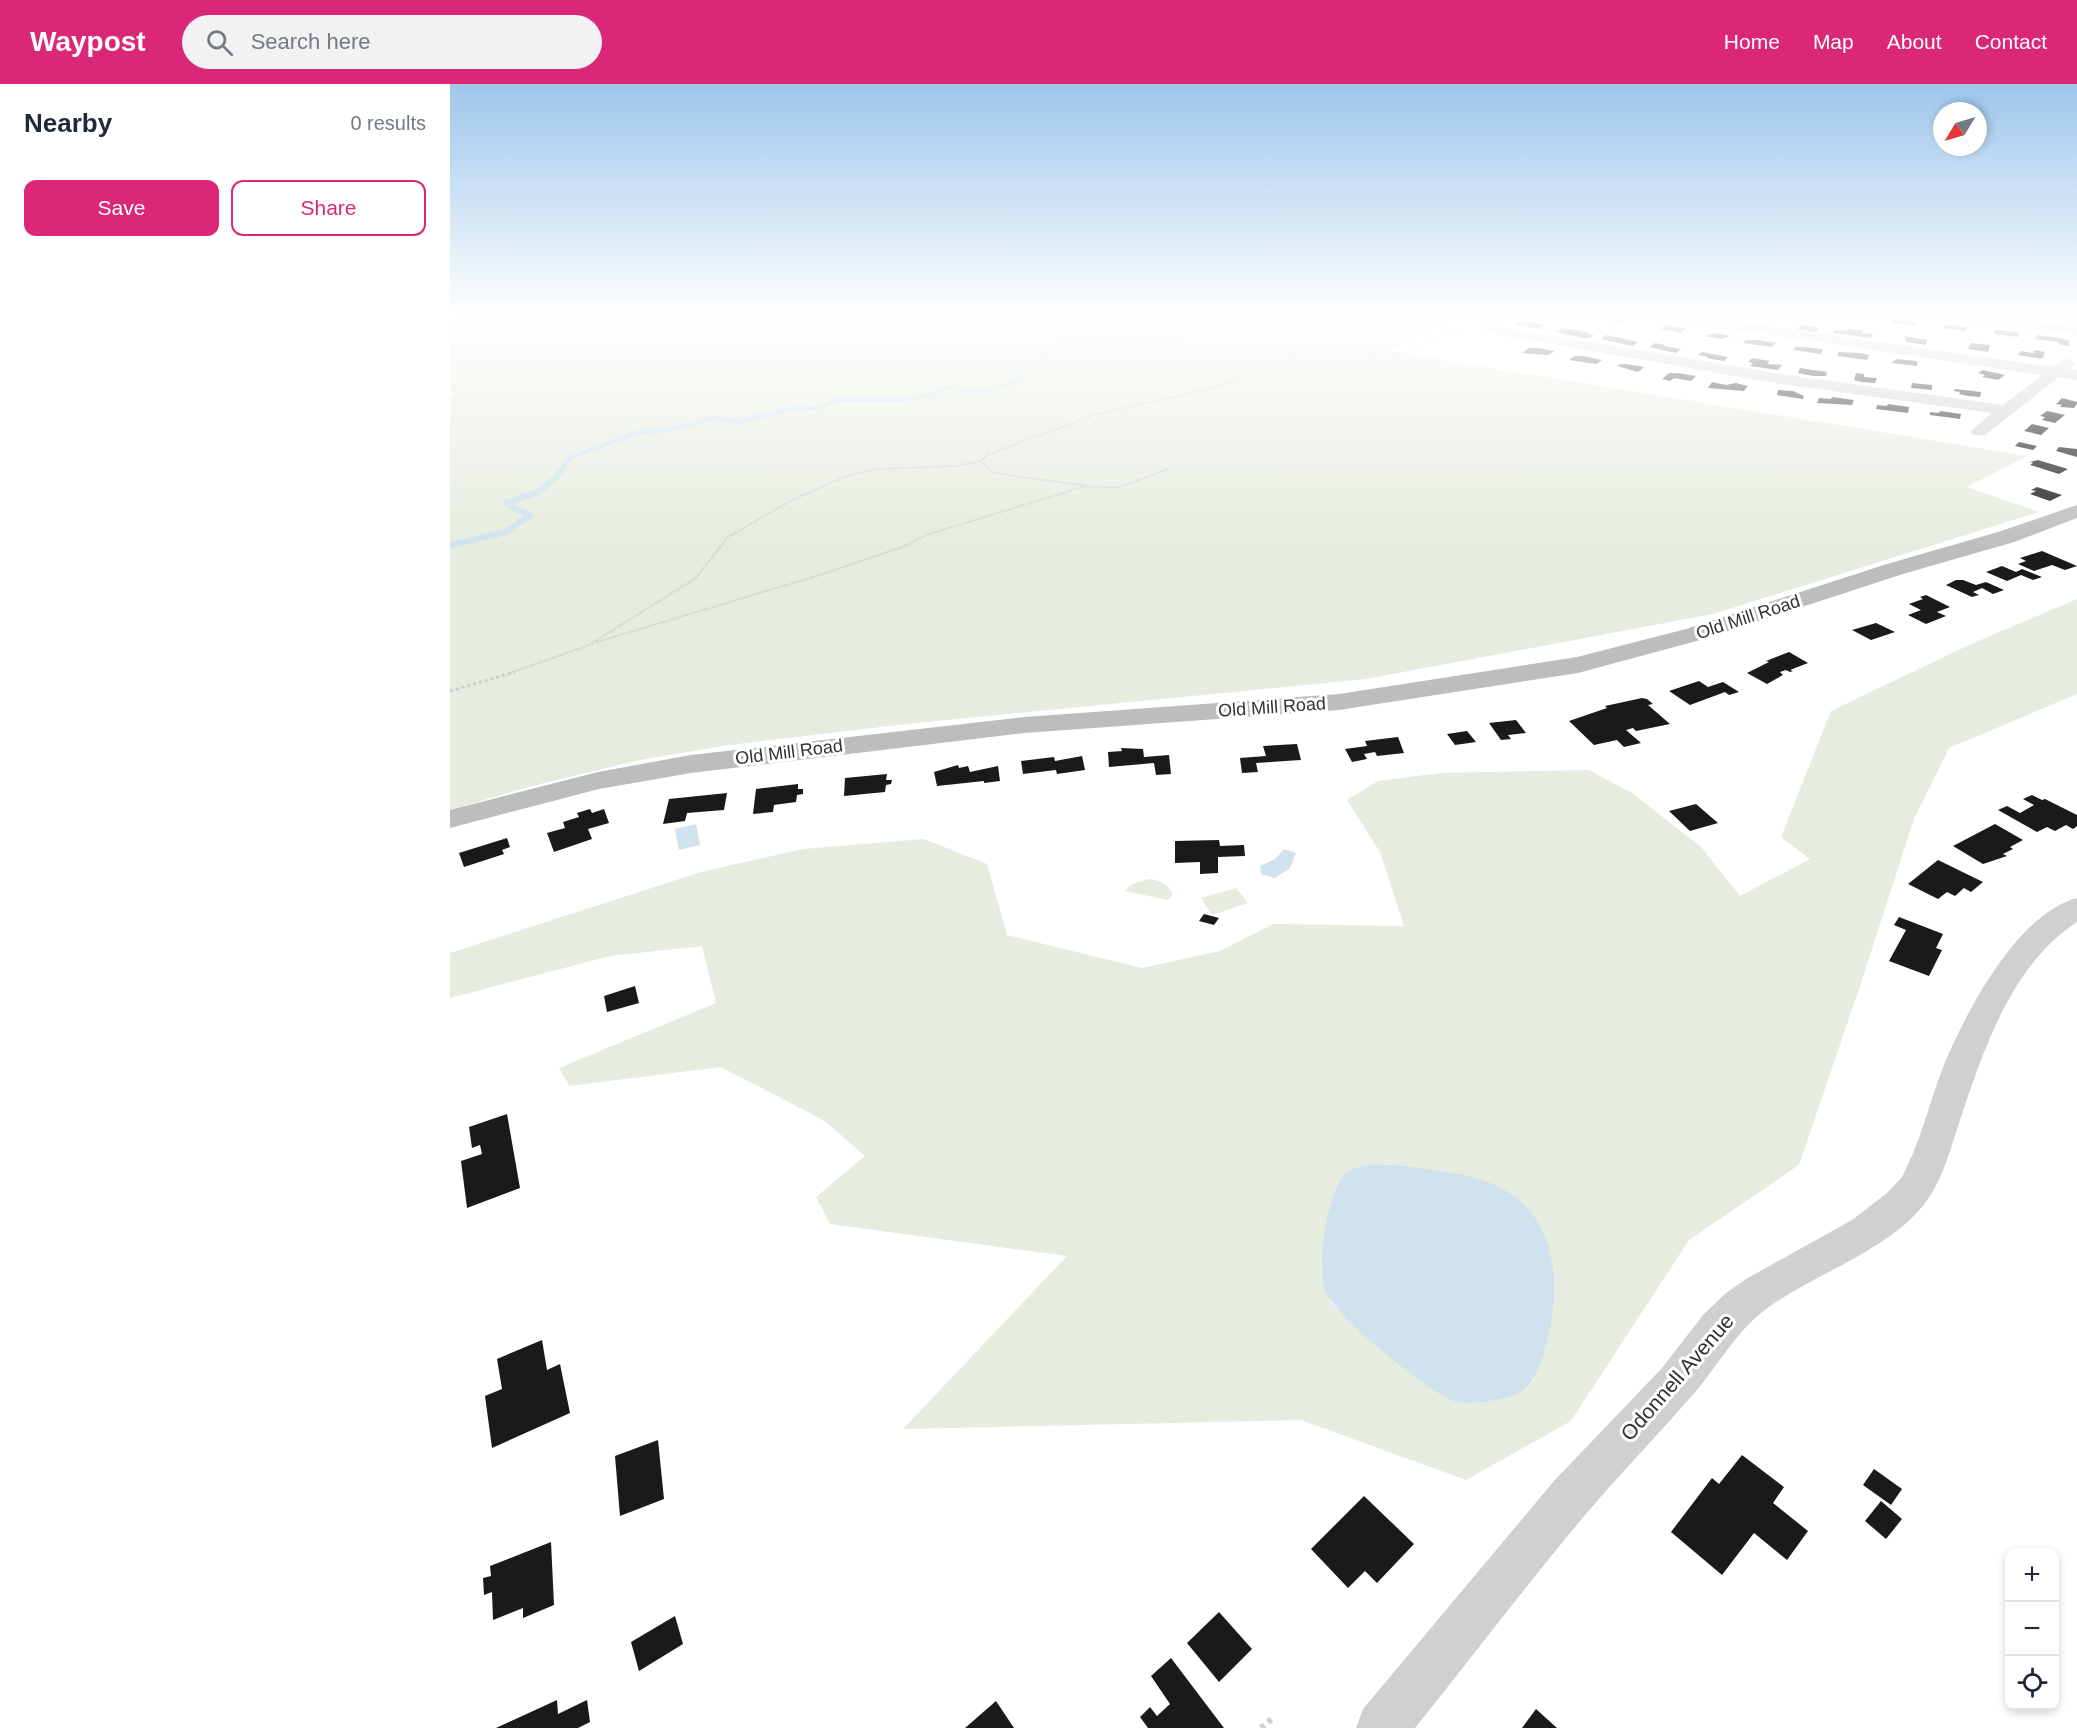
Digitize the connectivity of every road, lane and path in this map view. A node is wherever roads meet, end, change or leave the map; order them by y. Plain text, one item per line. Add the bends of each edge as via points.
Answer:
1 (1188, 394) edge
2 (1891, 394) edge
3 (2027, 394) edge
4 (2006, 410) junction
5 (1979, 431) dead end
6 (981, 460) junction
7 (1168, 469) dead end
8 (1086, 486) junction
9 (2077, 511) edge
10 (590, 645) junction
11 (450, 691) edge
12 (450, 819) edge
13 (2077, 908) edge
14 (1273, 1718) dead end
15 (1261, 1728) edge
16 (1382, 1728) edge

1 - 6 path via 1097,414
2 - 4 street
3 - 4 street
4 - 5 street
6 - 8 path via 993,473
6 - 10 path via 947,467 876,468 792,500 728,537 696,578
7 - 8 path via 1120,487
8 - 10 path via 929,534 886,555 850,562 820,575
9 - 12 main road, Old Mill Road via 2004,538 1699,633 1578,665 1339,702 1025,725 691,764 598,781
10 - 11 path
13 - 16 street, Odonnell Avenue via 2033,940 1988,1010 1966,1053 1915,1188 1866,1231 1760,1292 1718,1328 1677,1382 1570,1497
14 - 15 path

